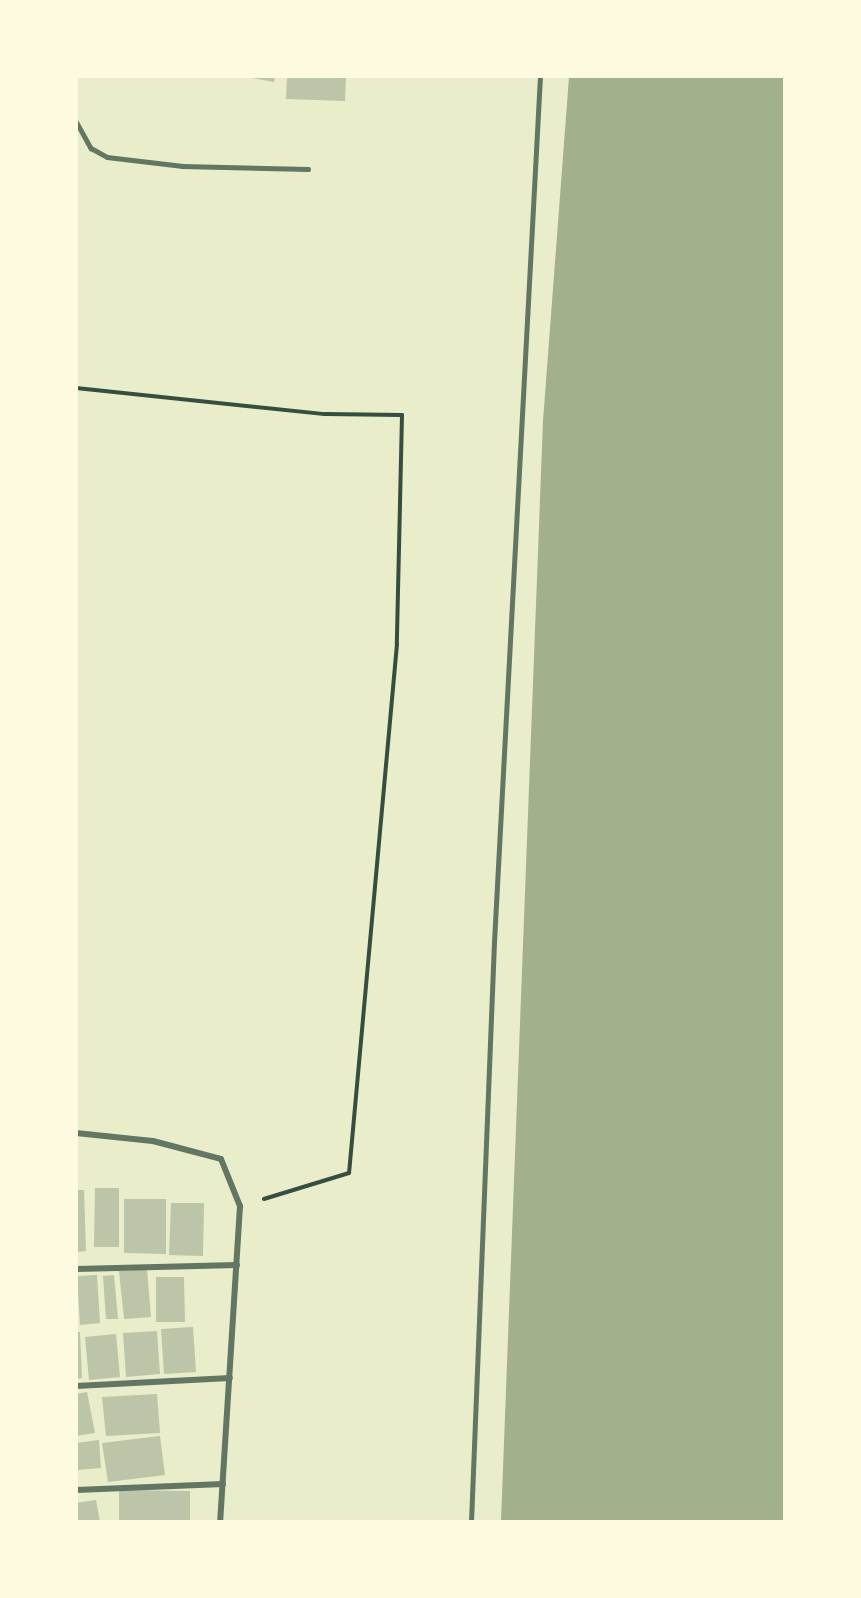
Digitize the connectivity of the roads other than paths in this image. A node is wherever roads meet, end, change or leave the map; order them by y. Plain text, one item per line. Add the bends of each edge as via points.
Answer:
1 (540, 76) edge
2 (76, 121) edge
3 (308, 169) dead end
4 (76, 1133) edge
5 (237, 1265) junction
6 (76, 1269) edge
7 (230, 1378) junction
8 (76, 1386) edge
9 (223, 1484) junction
10 (76, 1490) edge
11 (220, 1521) edge
12 (471, 1521) edge

1 - 12 street via 494,942
2 - 3 lane via 91,148 107,157 182,166
4 - 5 street via 153,1140 221,1159 240,1206
5 - 6 street
5 - 7 street
7 - 8 street
7 - 9 street
9 - 10 street
9 - 11 street

